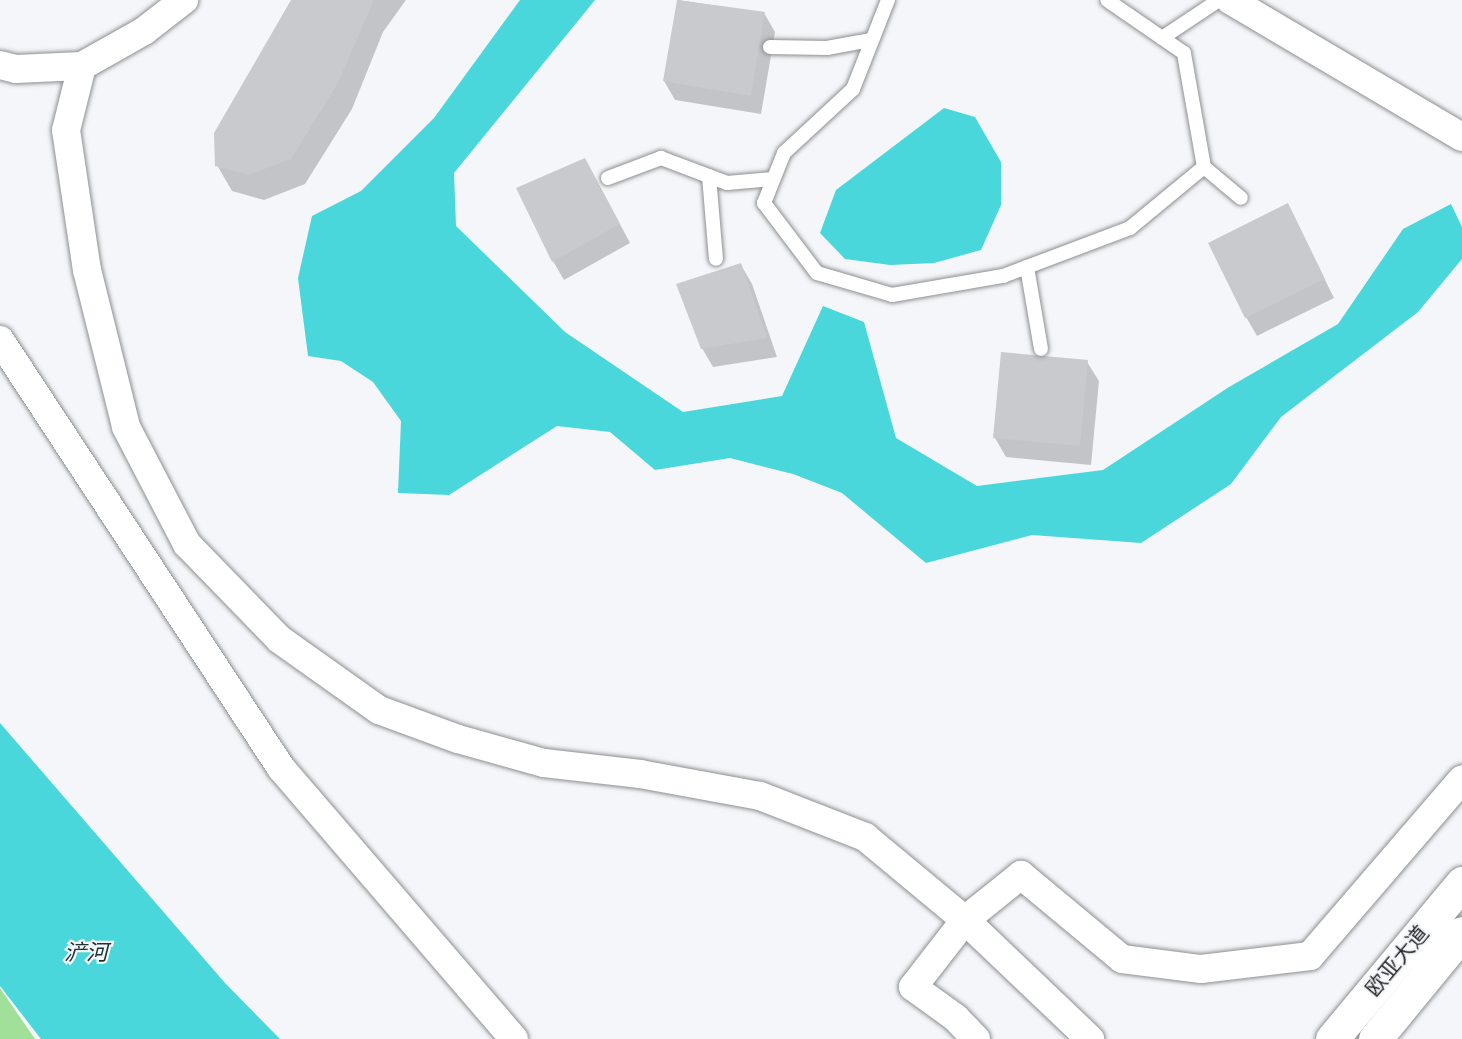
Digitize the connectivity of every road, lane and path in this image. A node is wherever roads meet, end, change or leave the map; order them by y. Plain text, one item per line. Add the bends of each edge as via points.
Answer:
1 (184, 0) edge
2 (888, 0) edge
3 (1107, 0) edge
4 (1219, 0) edge
5 (1230, 0) edge
6 (1162, 38) junction
7 (871, 40) junction
8 (770, 47) dead end
9 (0, 65) edge
10 (82, 66) junction
11 (1462, 137) edge
12 (1204, 167) junction
13 (709, 176) junction
14 (608, 178) dead end
15 (773, 179) junction
16 (1241, 198) dead end
17 (716, 259) dead end
18 (1027, 267) junction
19 (0, 340) edge
20 (1041, 349) dead end
21 (1462, 779) edge
22 (1462, 883) edge
23 (966, 920) junction
24 (1462, 933) edge
25 (514, 1039) edge
26 (976, 1039) edge
27 (1090, 1039) edge
28 (1332, 1039) edge
29 (1375, 1039) edge

1 - 10 street via 144,31
2 - 7 lane
3 - 6 lane
4 - 6 lane
5 - 11 street
6 - 12 lane via 1184,53
7 - 8 lane via 827,48
7 - 15 lane via 853,89 784,153
9 - 10 street via 16,69
10 - 23 street via 66,130 87,270 126,427 187,544 279,639 379,710 458,739 544,763 640,774 760,796 865,837
12 - 16 lane
12 - 18 lane via 1130,228
13 - 14 lane via 661,158
13 - 15 lane via 727,183
13 - 17 lane
15 - 18 lane via 764,203 817,273 892,295 1003,276
18 - 20 lane
19 - 25 street via 281,768
21 - 23 street via 1310,956 1201,969 1122,959 1021,875
22 - 28 main road, 欧亚大道
23 - 26 street via 913,987 956,1018
23 - 27 street via 1054,1009
24 - 29 main road, 欧亚大道

